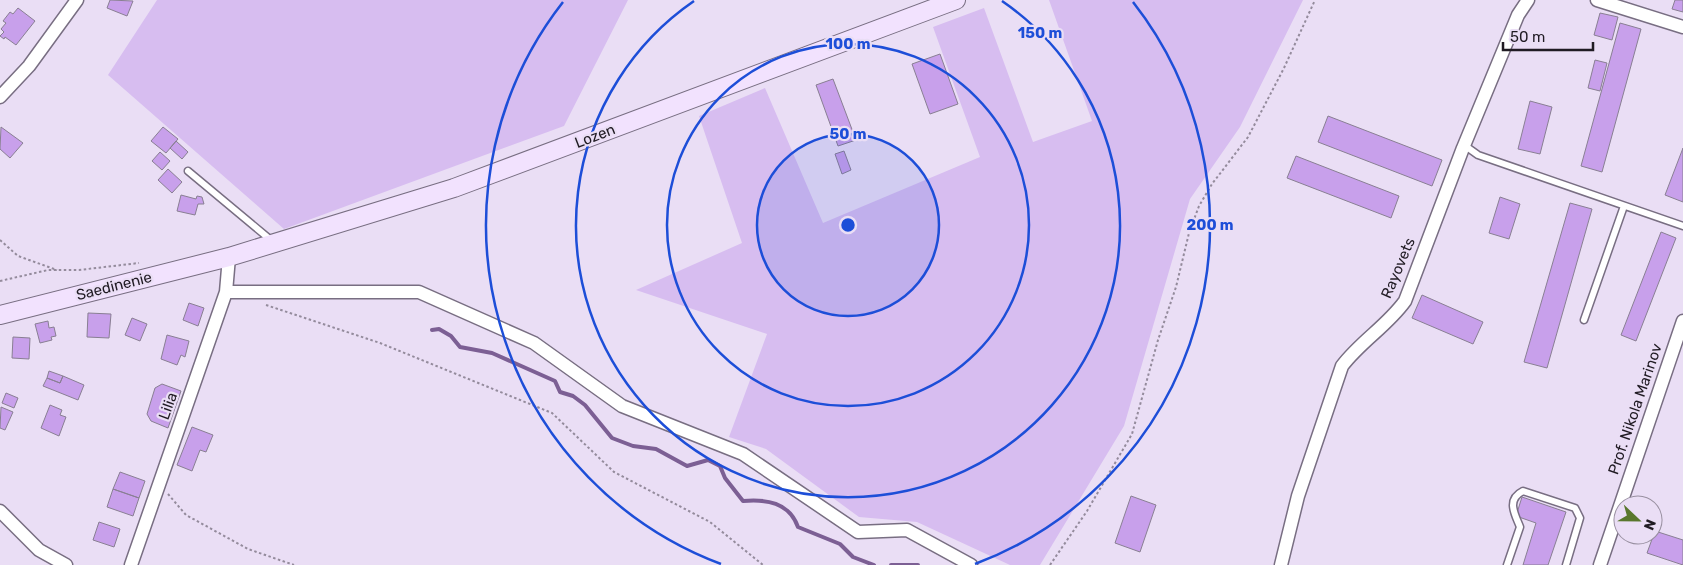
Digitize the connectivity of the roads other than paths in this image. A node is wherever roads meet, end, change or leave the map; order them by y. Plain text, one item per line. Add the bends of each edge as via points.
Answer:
1 (78, 0) edge
2 (956, 0) edge
3 (1528, 0) edge
4 (1597, 0) edge
5 (1683, 27) edge
6 (0, 97) edge
7 (1464, 145) junction
8 (188, 171) dead end
9 (1624, 206) junction
10 (1683, 226) edge
11 (275, 244) junction
12 (229, 257) junction
13 (226, 292) junction
14 (0, 315) edge
15 (1584, 320) dead end
16 (1683, 321) edge
17 (0, 511) edge
18 (66, 565) edge
19 (131, 565) edge
20 (972, 565) edge
21 (1281, 565) edge
22 (1508, 565) edge
23 (1566, 565) edge
24 (1600, 565) edge

1 - 6 street via 29,66
2 - 11 street, Lozen via 454,188
3 - 7 street, Rayovets via 1518,15
4 - 5 street
7 - 9 lane via 1478,155
7 - 21 street, Rayovets via 1404,301 1394,317 1354,350 1342,366 1298,496
8 - 11 lane
9 - 10 lane
9 - 15 lane
11 - 12 street, Lozen
12 - 13 street, Lilia
12 - 14 street, Saedinenie
13 - 19 street, Lilia
13 - 20 street via 419,292 534,343 622,406 743,454 858,532 907,530
16 - 24 street, Prof. Nikola Marinov
17 - 18 street via 39,550
22 - 23 lane via 1520,527 1512,509 1516,496 1523,491 1579,512

